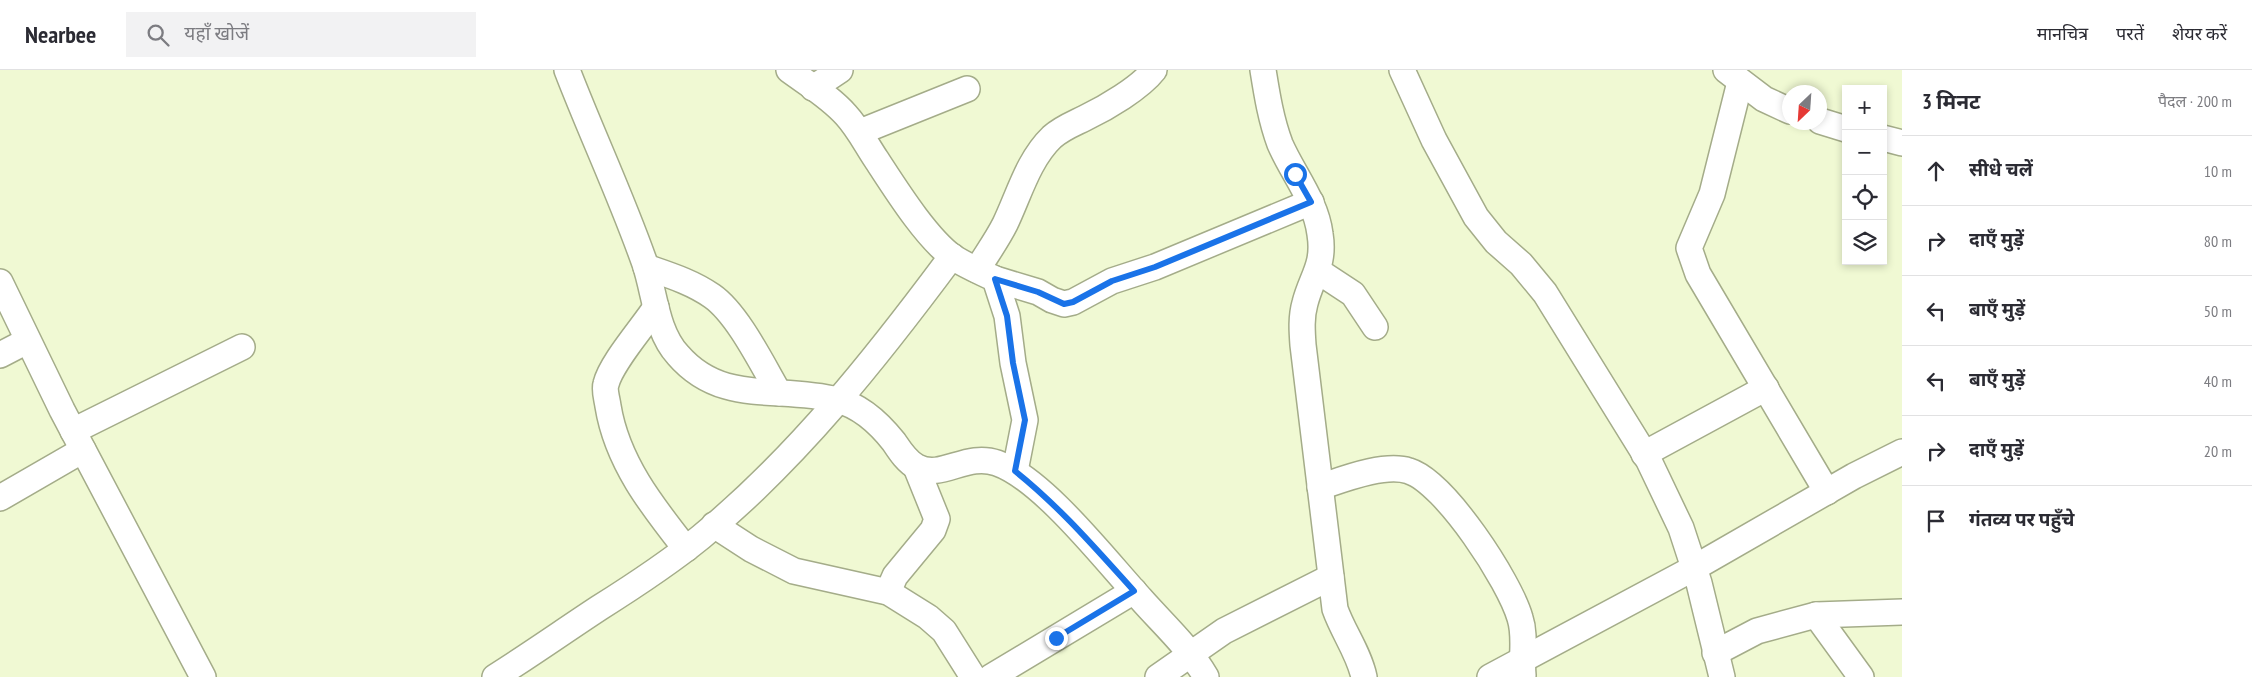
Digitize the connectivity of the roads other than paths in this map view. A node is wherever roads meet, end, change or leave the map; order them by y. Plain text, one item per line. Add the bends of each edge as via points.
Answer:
1 (567, 70) edge
2 (789, 70) edge
3 (840, 70) edge
4 (1154, 70) edge
5 (1263, 70) edge
6 (1402, 70) edge
7 (1733, 76) edge
8 (813, 88) junction
9 (967, 89) dead end
10 (1782, 107) edge
11 (1827, 123) edge
12 (1842, 128) edge
13 (860, 132) junction
14 (1887, 139) edge
15 (1902, 143) edge
16 (1311, 202) junction
17 (952, 256) junction
18 (646, 267) junction
19 (1318, 271) junction
20 (986, 274) junction
21 (0, 282) edge
22 (656, 307) junction
23 (1375, 327) dead end
24 (27, 341) junction
25 (242, 347) dead end
26 (0, 355) edge
27 (1766, 388) junction
28 (779, 393) junction
29 (838, 400) junction
30 (78, 441) junction
31 (1902, 452) edge
32 (1644, 454) junction
33 (916, 467) junction
34 (1015, 471) junction
35 (1320, 487) junction
36 (1827, 492) junction
37 (0, 498) edge
38 (714, 525) junction
39 (686, 549) junction
40 (1694, 568) junction
41 (1331, 577) junction
42 (1134, 591) junction
43 (888, 592) junction
44 (1902, 612) edge
45 (1816, 615) junction
46 (1191, 653) junction
47 (1715, 653) junction
48 (1523, 669) edge
49 (203, 677) edge
50 (495, 677) edge
51 (973, 677) edge
52 (991, 677) edge
53 (1158, 677) edge
54 (1206, 677) edge
55 (1364, 677) edge
56 (1490, 677) edge
57 (1722, 677) edge
58 (1861, 677) edge

1 - 18 street
2 - 8 street
3 - 8 street
4 - 20 street via 1132,89 1067,126 1037,154
5 - 16 street via 1272,121
6 - 32 street via 1434,140 1476,217 1545,293
7 - 10 street via 1764,99
7 - 27 street via 1712,194 1689,248 1698,274
8 - 13 street via 832,101
9 - 13 street
11 - 12 street
13 - 17 street via 903,201
14 - 15 street
16 - 19 street via 1321,236 1322,256
16 - 20 street via 1155,267 1112,281 1064,304
17 - 20 street
17 - 29 street
18 - 22 street
18 - 28 street via 714,296 747,340
19 - 23 street via 1353,294
19 - 35 street via 1309,287 1302,323
20 - 34 street via 1007,316 1025,420
21 - 24 street
22 - 28 street via 663,331 676,354 694,372 718,386 742,392
22 - 39 street via 620,358 605,386 610,421 630,468 648,501
24 - 26 street
24 - 30 street
25 - 30 street
27 - 32 street
27 - 36 street
28 - 29 street
29 - 33 street via 860,409 882,427
29 - 38 street via 773,471
30 - 37 street
30 - 49 street
31 - 36 street
32 - 40 street via 1681,528
33 - 34 street via 931,471 978,459
33 - 43 street via 937,519 933,530 895,576
34 - 42 street via 1081,532
35 - 41 street
35 - 48 street via 1394,468 1410,471 1428,482 1443,496 1484,549 1508,593 1520,617
36 - 40 street
38 - 39 street
38 - 43 street via 794,571
39 - 50 street
40 - 47 street
40 - 48 street
41 - 46 street via 1224,631
41 - 55 street via 1335,609 1360,661
42 - 46 street
42 - 52 street
43 - 51 street via 944,631
44 - 45 street
45 - 47 street via 1757,631
45 - 58 street
46 - 53 street
46 - 54 street
47 - 57 street
48 - 56 street

